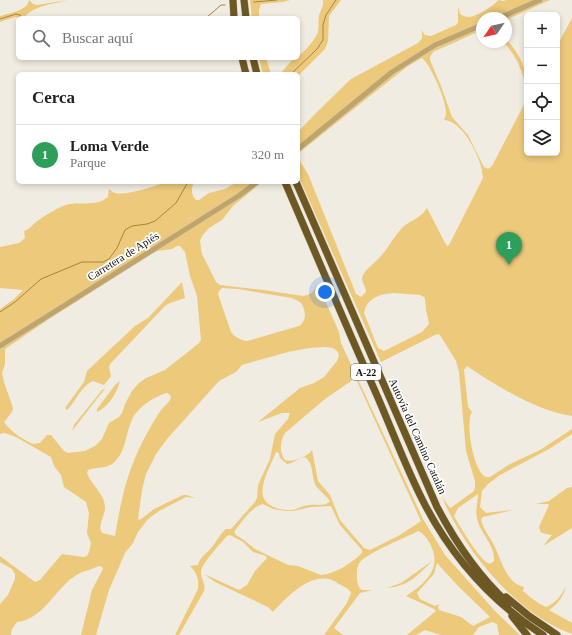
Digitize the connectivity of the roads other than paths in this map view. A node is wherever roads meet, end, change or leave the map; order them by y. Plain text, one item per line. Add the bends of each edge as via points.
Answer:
1 (232, 0) edge
2 (244, 0) edge
3 (540, 0) edge
4 (512, 12) edge
5 (234, 16) edge
6 (246, 16) edge
7 (476, 28) edge
8 (242, 60) edge
9 (254, 60) edge
10 (246, 72) edge
11 (256, 72) edge
12 (300, 147) edge
13 (254, 184) edge
14 (286, 184) edge
15 (297, 184) edge
16 (0, 346) edge
17 (424, 478) junction
18 (502, 600) junction
19 (547, 633) edge
20 (526, 635) edge
21 (557, 635) edge
22 (562, 635) edge

1 - 5 highway
2 - 6 highway
3 - 4 street
7 - 12 street via 435,45 402,65
8 - 10 highway
9 - 11 highway
13 - 16 street, Carretera de Apiés
14 - 18 highway, Autovía del Camino Catalán / A-22 via 418,490 436,524 458,556 484,588
15 - 17 highway, Autovía del Camino Catalán / A-22
17 - 18 highway, Autovía del Camino Catalán / A-22 via 460,548
17 - 19 highway via 459,540 480,568 509,599
18 - 19 highway
18 - 20 highway
19 - 21 highway
19 - 22 highway

